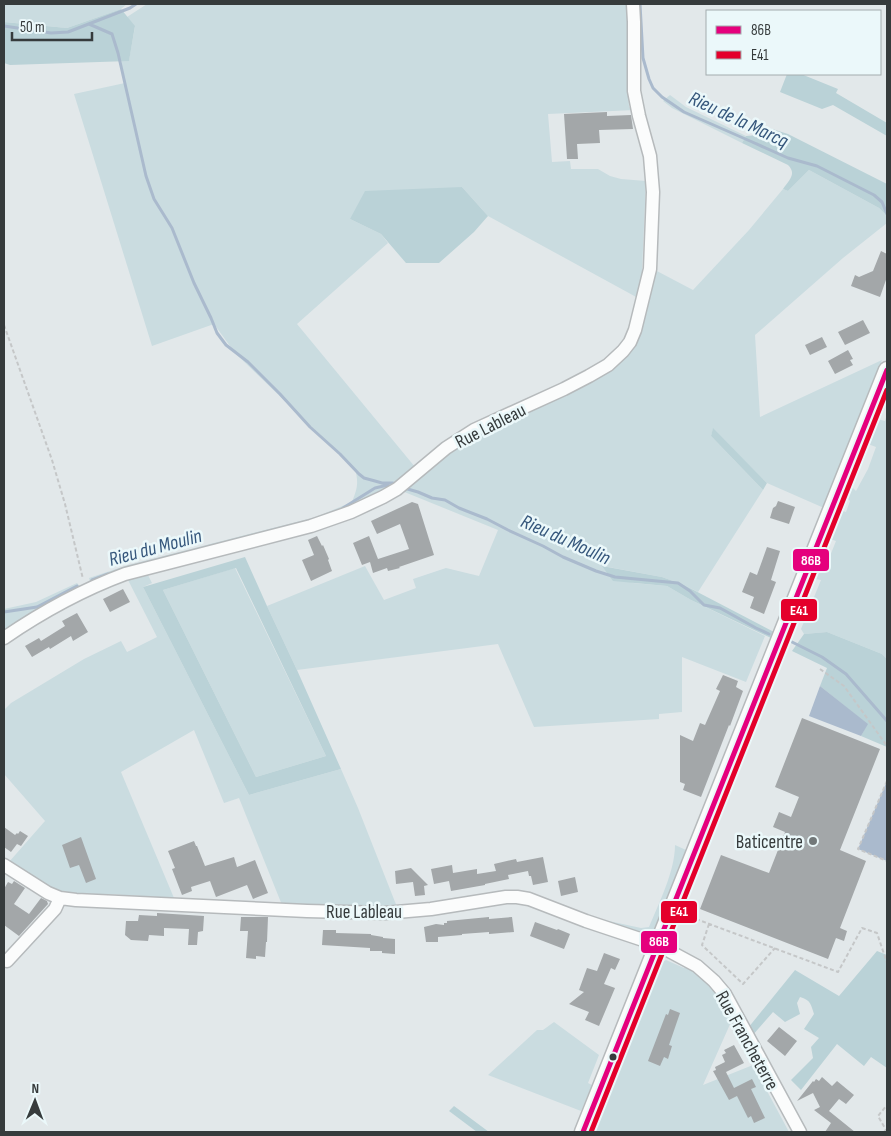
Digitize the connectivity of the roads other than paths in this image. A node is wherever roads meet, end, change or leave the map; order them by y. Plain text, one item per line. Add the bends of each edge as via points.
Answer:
1 (633, 4) edge
2 (887, 370) edge
3 (4, 638) edge
4 (4, 865) edge
5 (60, 898) junction
6 (658, 944) junction
7 (6, 961) dead end
8 (583, 1132) edge
9 (800, 1132) edge

1 - 3 street, Rue Lableau via 634,91 650,156 653,192 650,269 635,330 624,351 589,376 474,430 446,448 397,489 369,504 311,526 125,574 38,615
2 - 6 main road
4 - 5 street, Rue Lableau
5 - 6 street, Rue Lableau via 385,913 517,897
5 - 7 street via 50,914
6 - 8 main road
6 - 9 street, Rue Francheterre via 697,966 725,994

